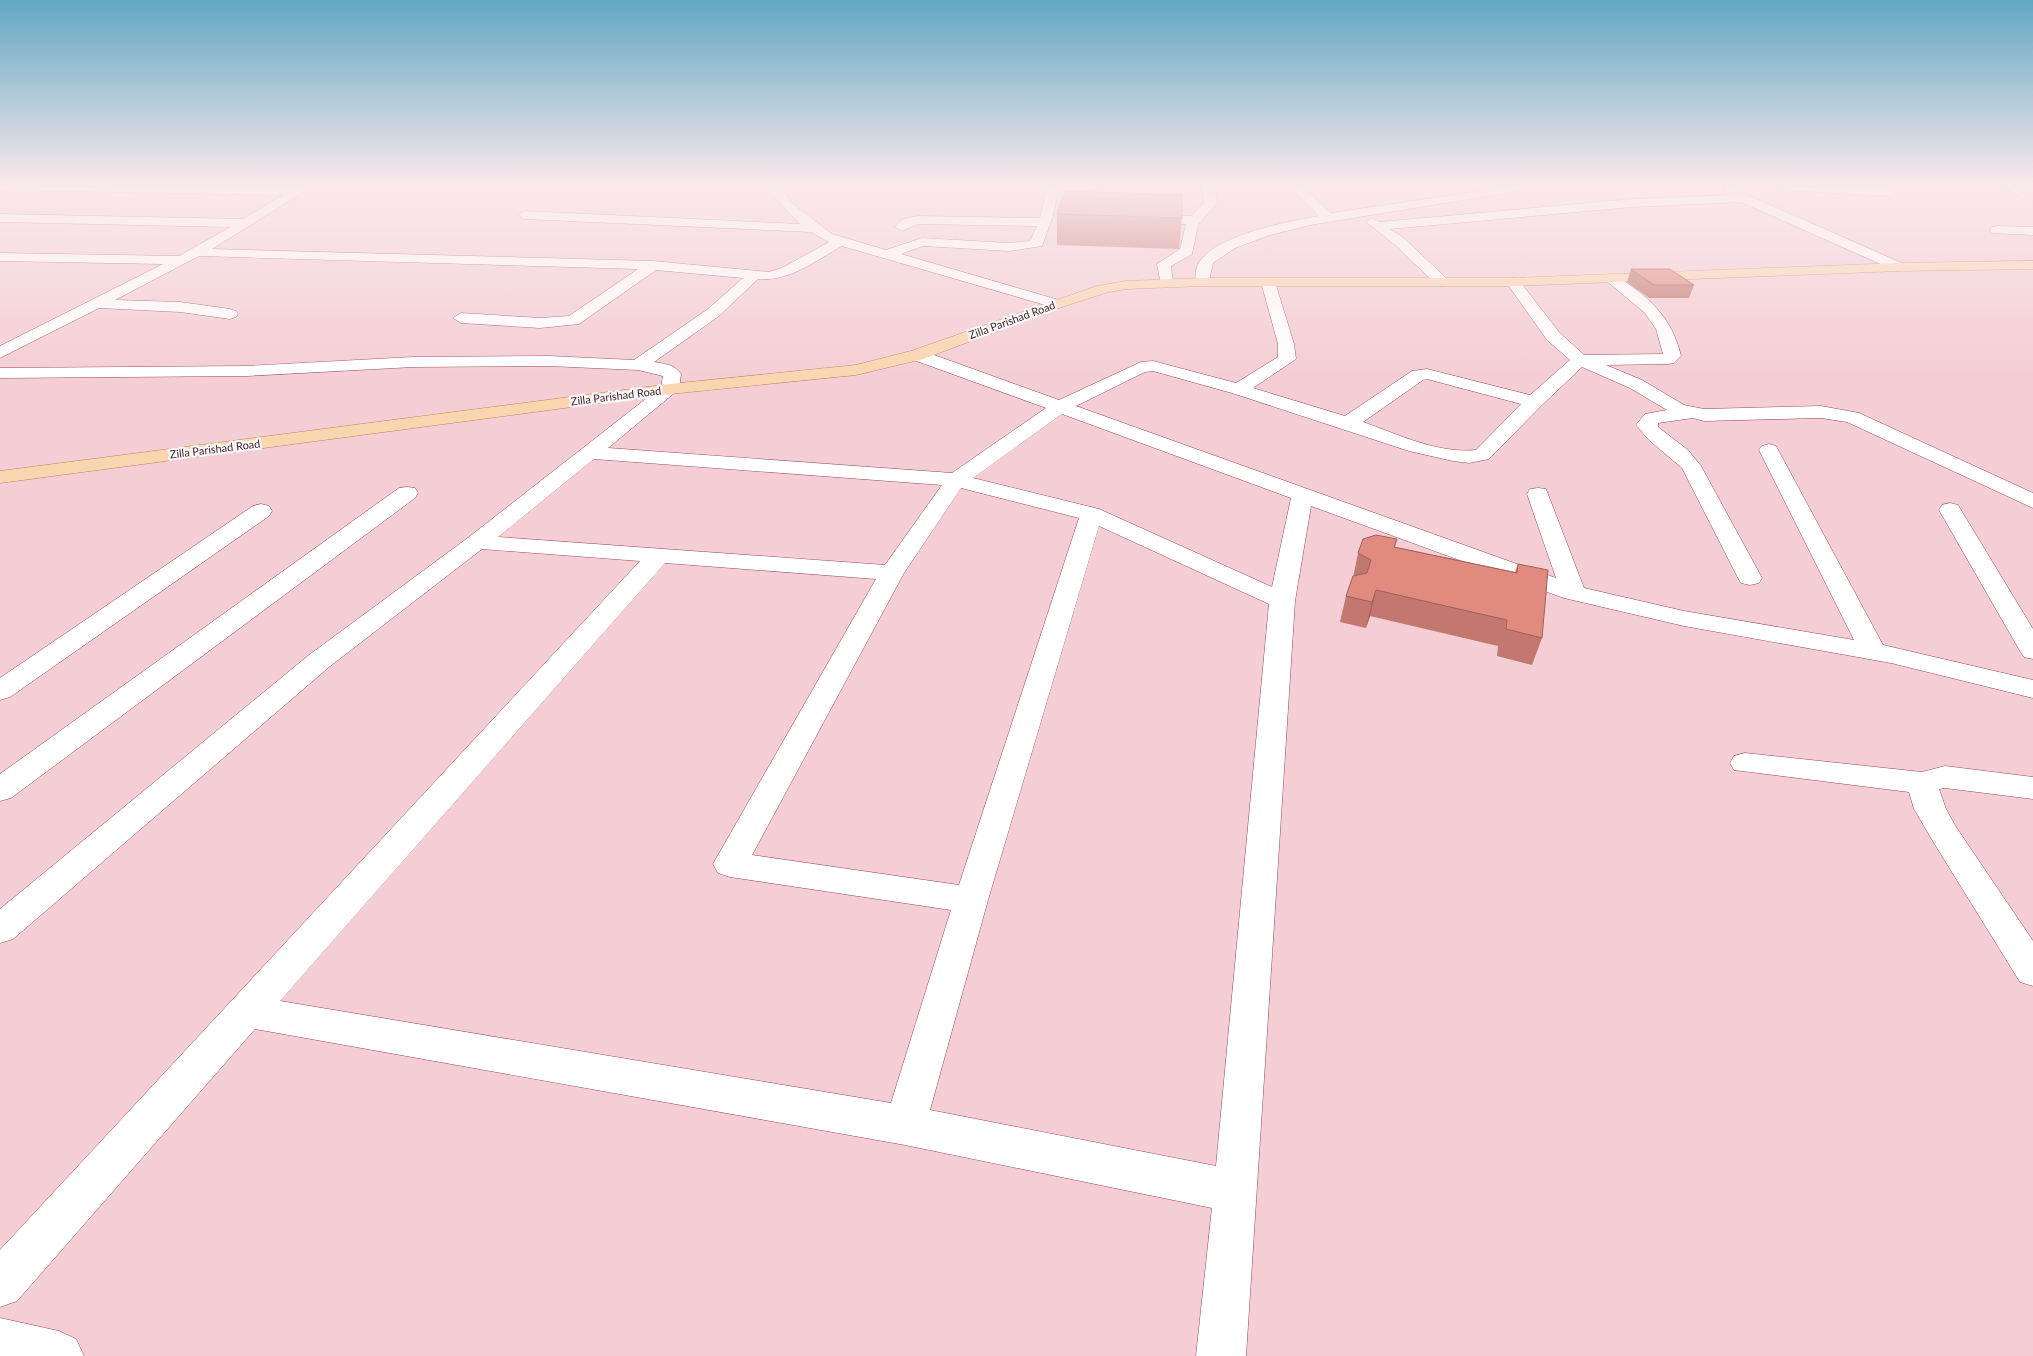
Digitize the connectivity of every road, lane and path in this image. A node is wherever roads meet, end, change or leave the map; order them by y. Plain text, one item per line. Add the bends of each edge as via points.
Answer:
1 (202, 249) edge
2 (826, 249) edge
3 (865, 249) edge
4 (901, 249) edge
5 (1187, 249) edge
6 (1223, 249) edge
7 (1408, 249) edge
8 (1859, 249) edge
9 (197, 252) junction
10 (885, 255) junction
11 (0, 257) edge
12 (182, 260) junction
13 (653, 265) junction
14 (2033, 265) edge
15 (1899, 267) junction
16 (754, 275) junction
17 (1610, 278) junction
18 (1166, 282) junction
19 (1203, 282) junction
20 (1268, 282) junction
21 (1442, 282) junction
22 (1513, 282) junction
23 (97, 304) junction
24 (1057, 304) junction
25 (230, 314) dead end
26 (461, 318) dead end
27 (0, 354) edge
28 (917, 355) junction
29 (1580, 360) junction
30 (638, 365) junction
31 (0, 372) edge
32 (670, 389) junction
33 (1238, 389) junction
34 (1534, 402) junction
35 (1060, 407) junction
36 (1690, 413) junction
37 (1348, 423) junction
38 (1769, 450) dead end
39 (589, 453) junction
40 (0, 477) edge
41 (956, 480) junction
42 (407, 493) dead end
43 (1538, 494) dead end
44 (1302, 495) junction
45 (2033, 501) edge
46 (1950, 510) dead end
47 (261, 511) dead end
48 (1091, 514) junction
49 (477, 542) junction
50 (659, 555) junction
51 (892, 573) junction
52 (1750, 578) dead end
53 (1573, 593) junction
54 (1282, 601) junction
55 (2033, 651) edge
56 (1873, 652) junction
57 (2033, 689) edge
58 (0, 691) edge
59 (1745, 764) dead end
60 (1922, 783) junction
61 (2033, 788) edge
62 (0, 790) edge
63 (971, 900) junction
64 (0, 929) edge
65 (2033, 971) edge
66 (244, 1011) junction
67 (905, 1125) junction
68 (1236, 1191) junction
69 (0, 1284) edge
70 (0, 1342) edge
71 (59, 1356) edge
72 (1221, 1356) edge

1 - 9 street
2 - 16 street via 787,271 769,276
3 - 10 street
4 - 10 street
5 - 18 street via 1164,264
6 - 19 street via 1207,260
7 - 21 street
8 - 15 street
9 - 12 street
9 - 13 street
10 - 24 street
11 - 12 street
12 - 23 street
13 - 16 street
13 - 26 street via 573,321 540,323
14 - 15 main road, Zilla Parishad Road
15 - 17 main road, Zilla Parishad Road
16 - 30 street via 689,332
17 - 22 main road, Zilla Parishad Road
17 - 29 street via 1649,305 1660,319 1672,356 1668,359
18 - 19 main road, Zilla Parishad Road
18 - 24 main road, Zilla Parishad Road via 1102,289
19 - 20 main road, Zilla Parishad Road
20 - 21 main road, Zilla Parishad Road
20 - 33 street via 1286,344 1287,359
21 - 22 main road, Zilla Parishad Road
22 - 29 street via 1553,336
23 - 25 street via 180,307
23 - 27 street
24 - 28 main road, Zilla Parishad Road
28 - 32 main road, Zilla Parishad Road via 856,370
28 - 35 street
29 - 34 street
29 - 36 street via 1636,384
30 - 31 street via 422,362 246,371
30 - 32 street via 665,369 672,374
32 - 39 street
32 - 40 main road, Zilla Parishad Road
33 - 35 street via 1165,368 1141,367
33 - 37 street
34 - 37 street via 1427,374 1418,375
34 - 37 street via 1482,456 1474,458 1451,456
35 - 41 street
35 - 44 street
36 - 45 street via 1821,412 1852,417
36 - 52 street via 1652,418 1646,425 1650,432 1685,457
38 - 56 street
39 - 41 street
39 - 49 street
41 - 48 street
41 - 51 street
42 - 62 street
43 - 53 street
44 - 53 street
44 - 54 street
46 - 55 street
47 - 58 street
48 - 54 street
48 - 63 street
49 - 50 street
49 - 64 street via 319,661
50 - 51 street
50 - 66 street
51 - 63 street via 730,864
53 - 56 street via 1679,618
54 - 68 street
56 - 57 street
59 - 60 street
60 - 61 street via 1945,777
60 - 65 street via 1930,809 1945,835
63 - 67 street
66 - 67 street
66 - 69 street
67 - 68 street
68 - 72 street
70 - 71 street

